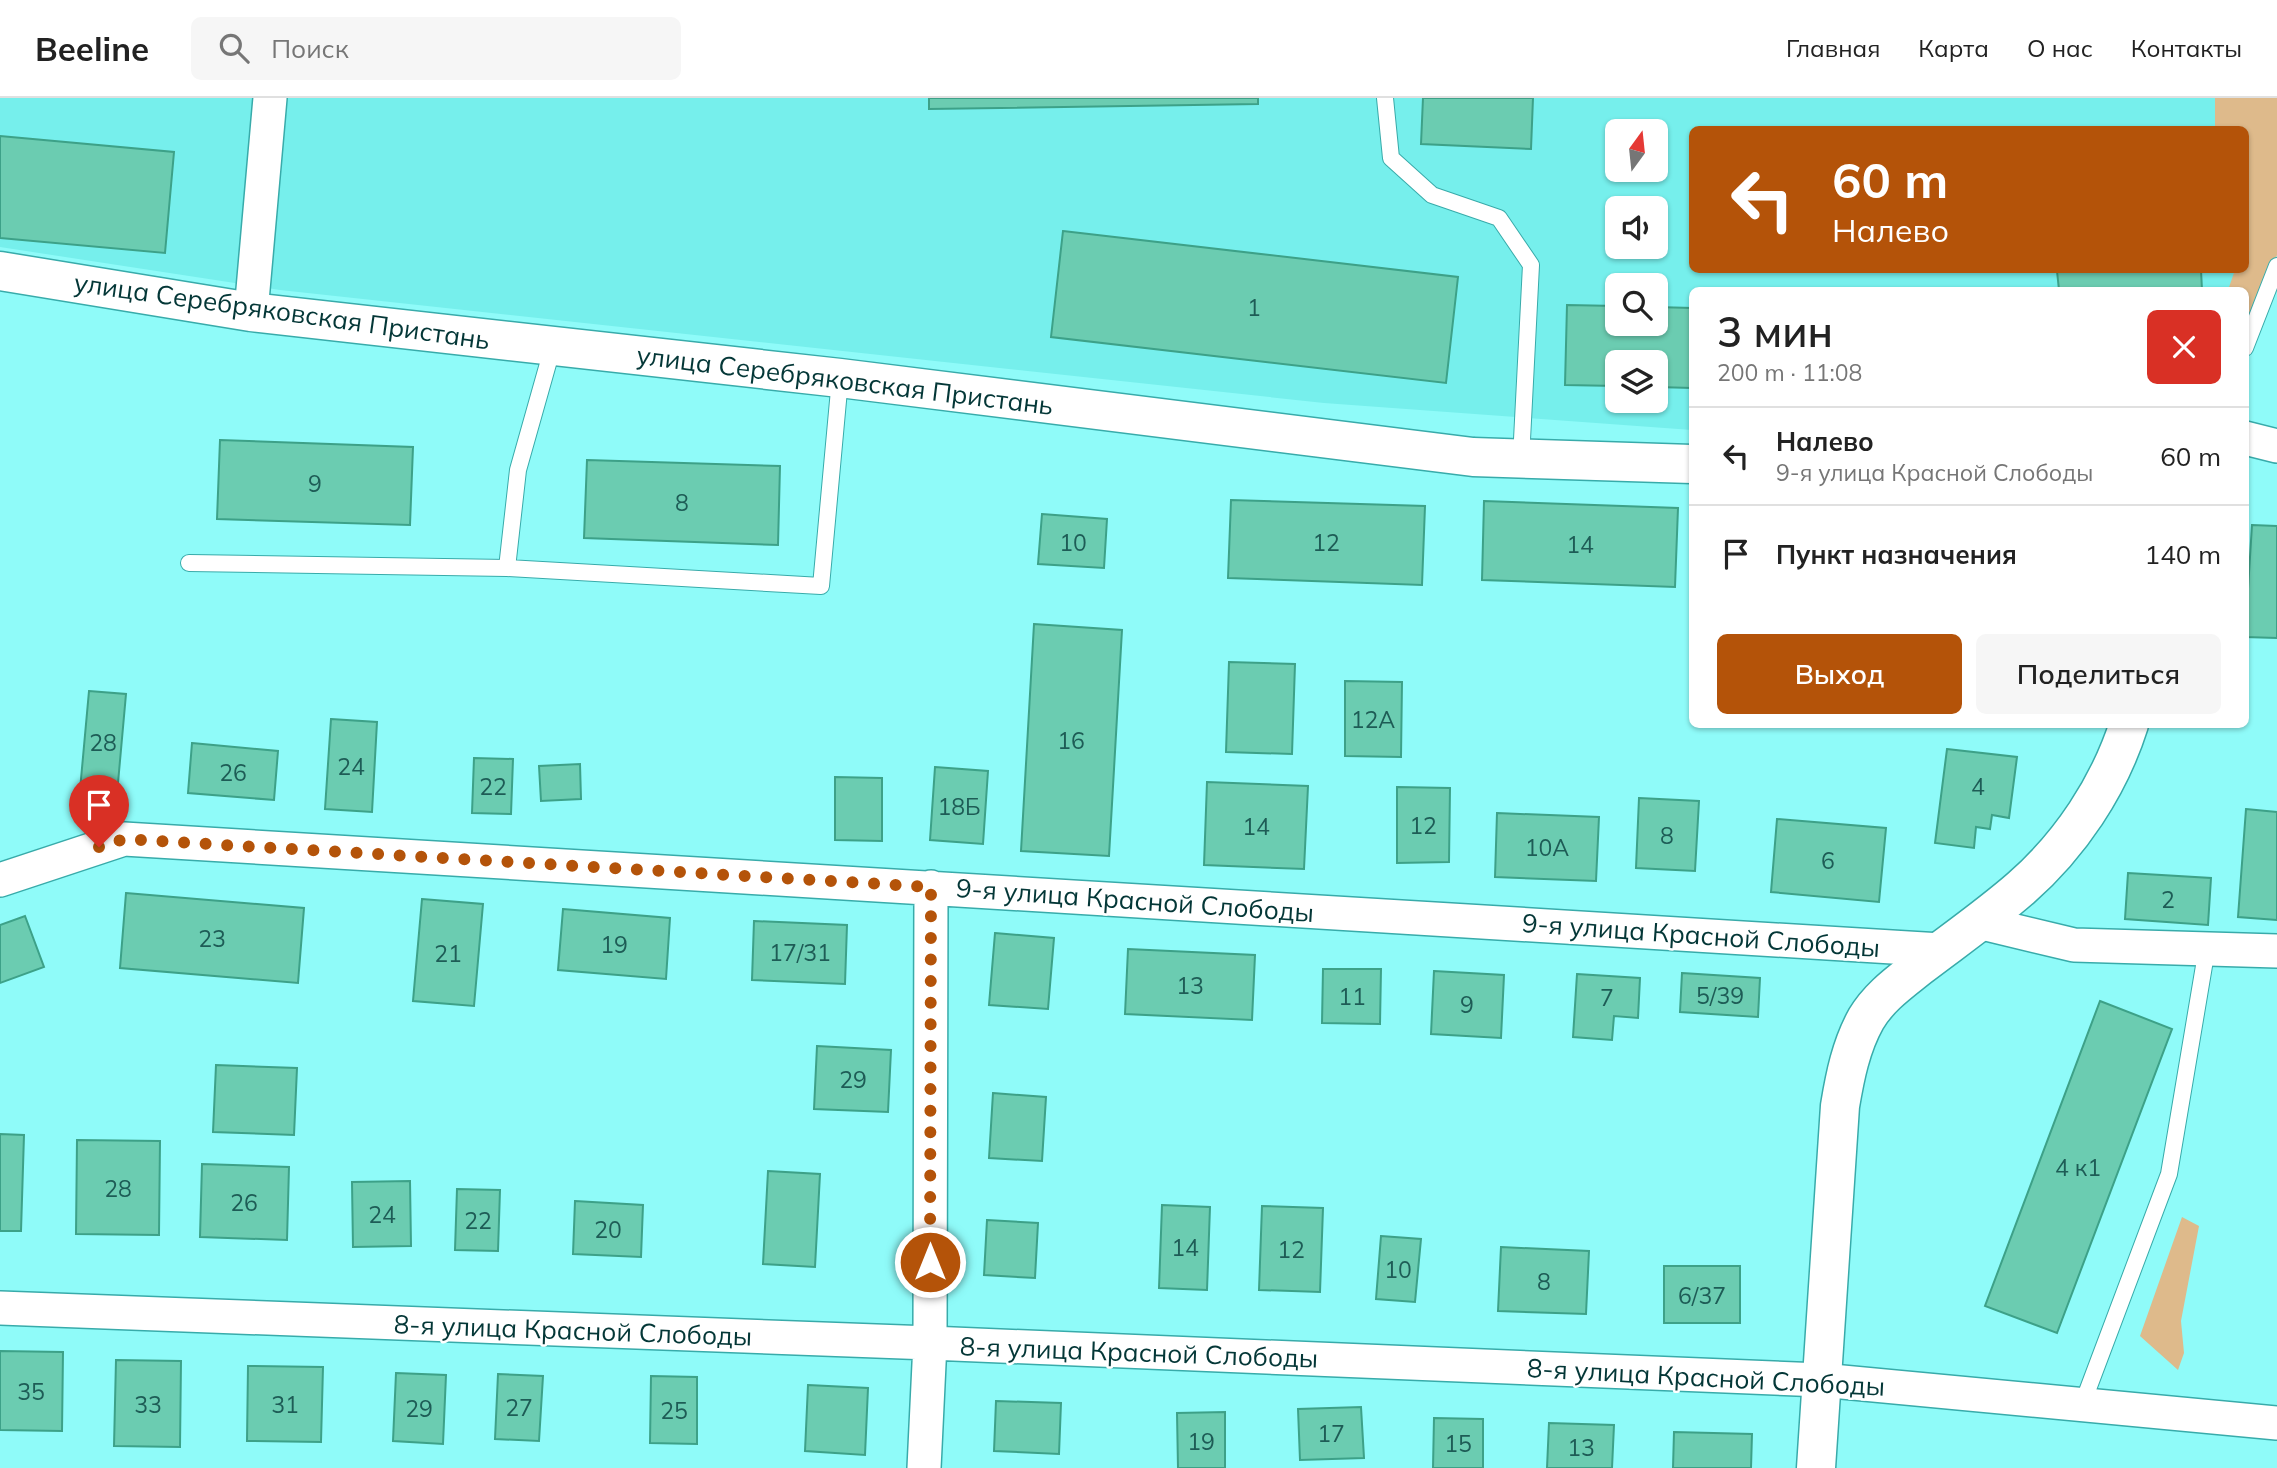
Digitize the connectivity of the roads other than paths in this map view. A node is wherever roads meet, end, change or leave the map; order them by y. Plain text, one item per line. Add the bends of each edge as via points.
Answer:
1 (270, 98) edge
2 (1385, 98) edge
3 (2277, 266) edge
4 (0, 271) edge
5 (251, 312) junction
6 (2249, 338) edge
7 (553, 346) junction
8 (840, 379) junction
9 (2249, 439) edge
10 (2277, 446) edge
11 (1521, 459) junction
12 (1689, 464) edge
13 (189, 563) dead end
14 (507, 568) junction
15 (2127, 728) edge
16 (0, 880) edge
17 (931, 887) junction
18 (1978, 922) junction
19 (2207, 948) junction
20 (1941, 950) junction
21 (2277, 951) edge
22 (0, 1308) edge
23 (930, 1343) junction
24 (1821, 1380) junction
25 (2082, 1405) junction
26 (2277, 1423) edge
27 (924, 1468) edge
28 (1816, 1468) edge

1 - 5 street
2 - 11 lane via 1391,158 1432,195 1499,218 1531,265
3 - 6 lane
4 - 5 street, улица Серебряковская Пристань
5 - 7 street, улица Серебряковская Пристань
7 - 8 street, улица Серебряковская Пристань
7 - 14 lane via 518,470
8 - 11 street, улица Серебряковская Пристань via 1473,457
8 - 14 lane via 821,586
9 - 10 street
11 - 12 street, улица Серебряковская Пристань
13 - 14 lane
15 - 18 street via 2078,826 2035,875
16 - 17 street, 9-я улица Красной Слободы via 124,839
17 - 20 street, 9-я улица Красной Слободы
17 - 23 street
18 - 19 street via 2074,945
18 - 20 street
19 - 21 street
19 - 25 lane via 2169,1174
20 - 24 street via 1884,994 1867,1018 1845,1075
22 - 23 street, 8-я улица Красной Слободы
23 - 24 street, 8-я улица Красной Слободы
23 - 27 street
24 - 25 street, 8-я улица Красной Слободы
24 - 28 street
25 - 26 street, 8-я улица Красной Слободы

